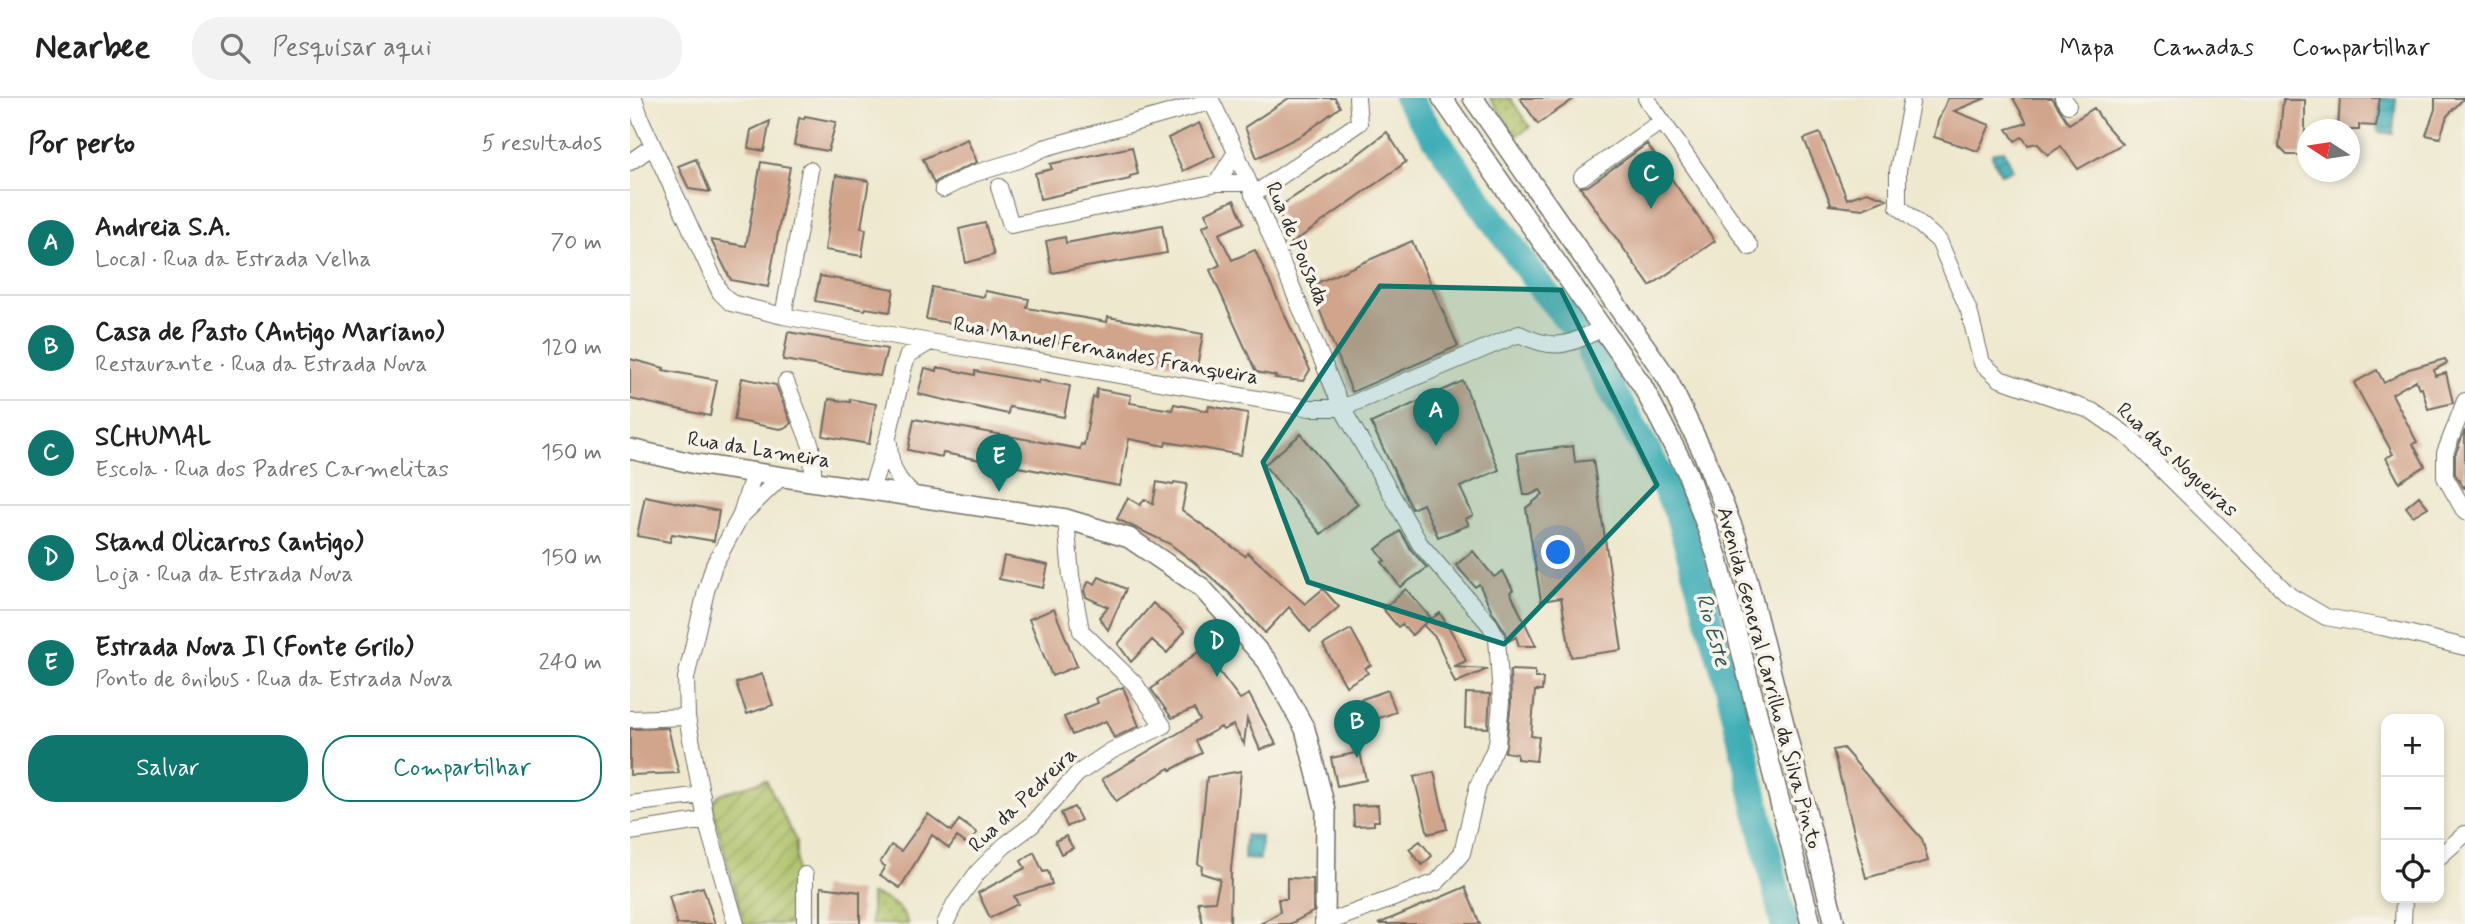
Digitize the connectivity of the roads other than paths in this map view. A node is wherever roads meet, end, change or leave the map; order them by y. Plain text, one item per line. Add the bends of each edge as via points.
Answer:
1 (634, 98) edge
2 (1357, 98) edge
3 (1442, 98) edge
4 (1646, 98) edge
5 (1912, 98) edge
6 (1210, 99) edge
7 (1476, 100) edge
8 (1662, 121) junction
9 (653, 146) junction
10 (1236, 152) junction
11 (630, 162) edge
12 (810, 170) dead end
13 (1582, 177) dead end
14 (1217, 183) junction
15 (999, 187) dead end
16 (943, 189) dead end
17 (1251, 189) junction
18 (1750, 247) dead end
19 (783, 316) junction
20 (1603, 328) junction
21 (930, 342) junction
22 (786, 382) dead end
23 (2465, 401) edge
24 (1342, 408) junction
25 (888, 438) junction
26 (630, 449) edge
27 (754, 473) junction
28 (781, 477) junction
29 (814, 482) junction
30 (876, 491) junction
31 (915, 496) junction
32 (2465, 512) edge
33 (740, 517) junction
34 (1066, 519) junction
35 (2465, 647) edge
36 (687, 717) junction
37 (630, 719) edge
38 (702, 795) junction
39 (630, 804) edge
40 (707, 824) junction
41 (630, 832) edge
42 (2465, 834) edge
43 (2444, 853) edge
44 (805, 875) dead end
45 (2404, 903) edge
46 (736, 924) edge
47 (805, 924) edge
48 (945, 924) edge
49 (1324, 924) edge
50 (1811, 924) edge
51 (1835, 924) edge
52 (2403, 924) edge

1 - 9 street
2 - 17 street via 1359,123
3 - 20 main road, Avenida General Carrilho da Silva Pinto
4 - 8 street
5 - 35 street, Rua das Nogueiras via 1898,170 1898,206 1939,242 1969,311 1982,363 2000,379 2092,411 2128,436 2290,596 2326,617
6 - 10 street, Rua de Pousada
6 - 16 street via 1044,149
7 - 51 main road, Avenida General Carrilho da Silva Pinto via 1667,378 1704,455 1737,538
8 - 13 street
8 - 18 street
9 - 11 street
9 - 19 street via 720,292 732,303
10 - 14 street
10 - 17 street, Rua de Pousada
12 - 19 street
14 - 15 street via 1011,225
14 - 17 street
17 - 24 street, Rua de Pousada
19 - 21 street
20 - 24 street via 1556,346 1519,334
20 - 50 main road, Avenida General Carrilho da Silva Pinto via 1642,385 1687,472 1717,556
21 - 24 street, Rua Manuel Fernandes Franqueira via 1310,408
21 - 25 street, Rua Manuel Fernandes Franqueira via 908,355
22 - 29 street via 811,446
23 - 32 street via 2445,453 2445,477
24 - 49 street, Rua de Pousada via 1420,544 1490,625 1497,638 1501,702 1497,744 1478,786 1462,853 1437,882
25 - 30 street, Rua Manuel Fernandes Franqueira
25 - 31 street, Rua Manuel Fernandes Franqueira via 894,475
26 - 27 main road, Rua da Lameira
27 - 28 main road, Rua da Lameira
27 - 33 street
28 - 29 main road, Rua da Lameira
28 - 33 street
29 - 30 main road, Rua da Lameira
30 - 31 main road, Rua da Lameira
31 - 34 main road, Rua da Lameira
33 - 36 street via 714,565 706,591 686,678
34 - 48 street, Rua da Pedreira via 1081,631 1135,684 1163,726 1099,757 1077,774 1032,825 984,865
34 - 49 main road, Rua da Lameira via 1129,538 1201,587 1267,661 1306,729 1325,811
36 - 37 street
36 - 38 street
38 - 39 street
38 - 40 street
40 - 41 street
40 - 46 street
42 - 43 street
44 - 47 street
45 - 52 street

